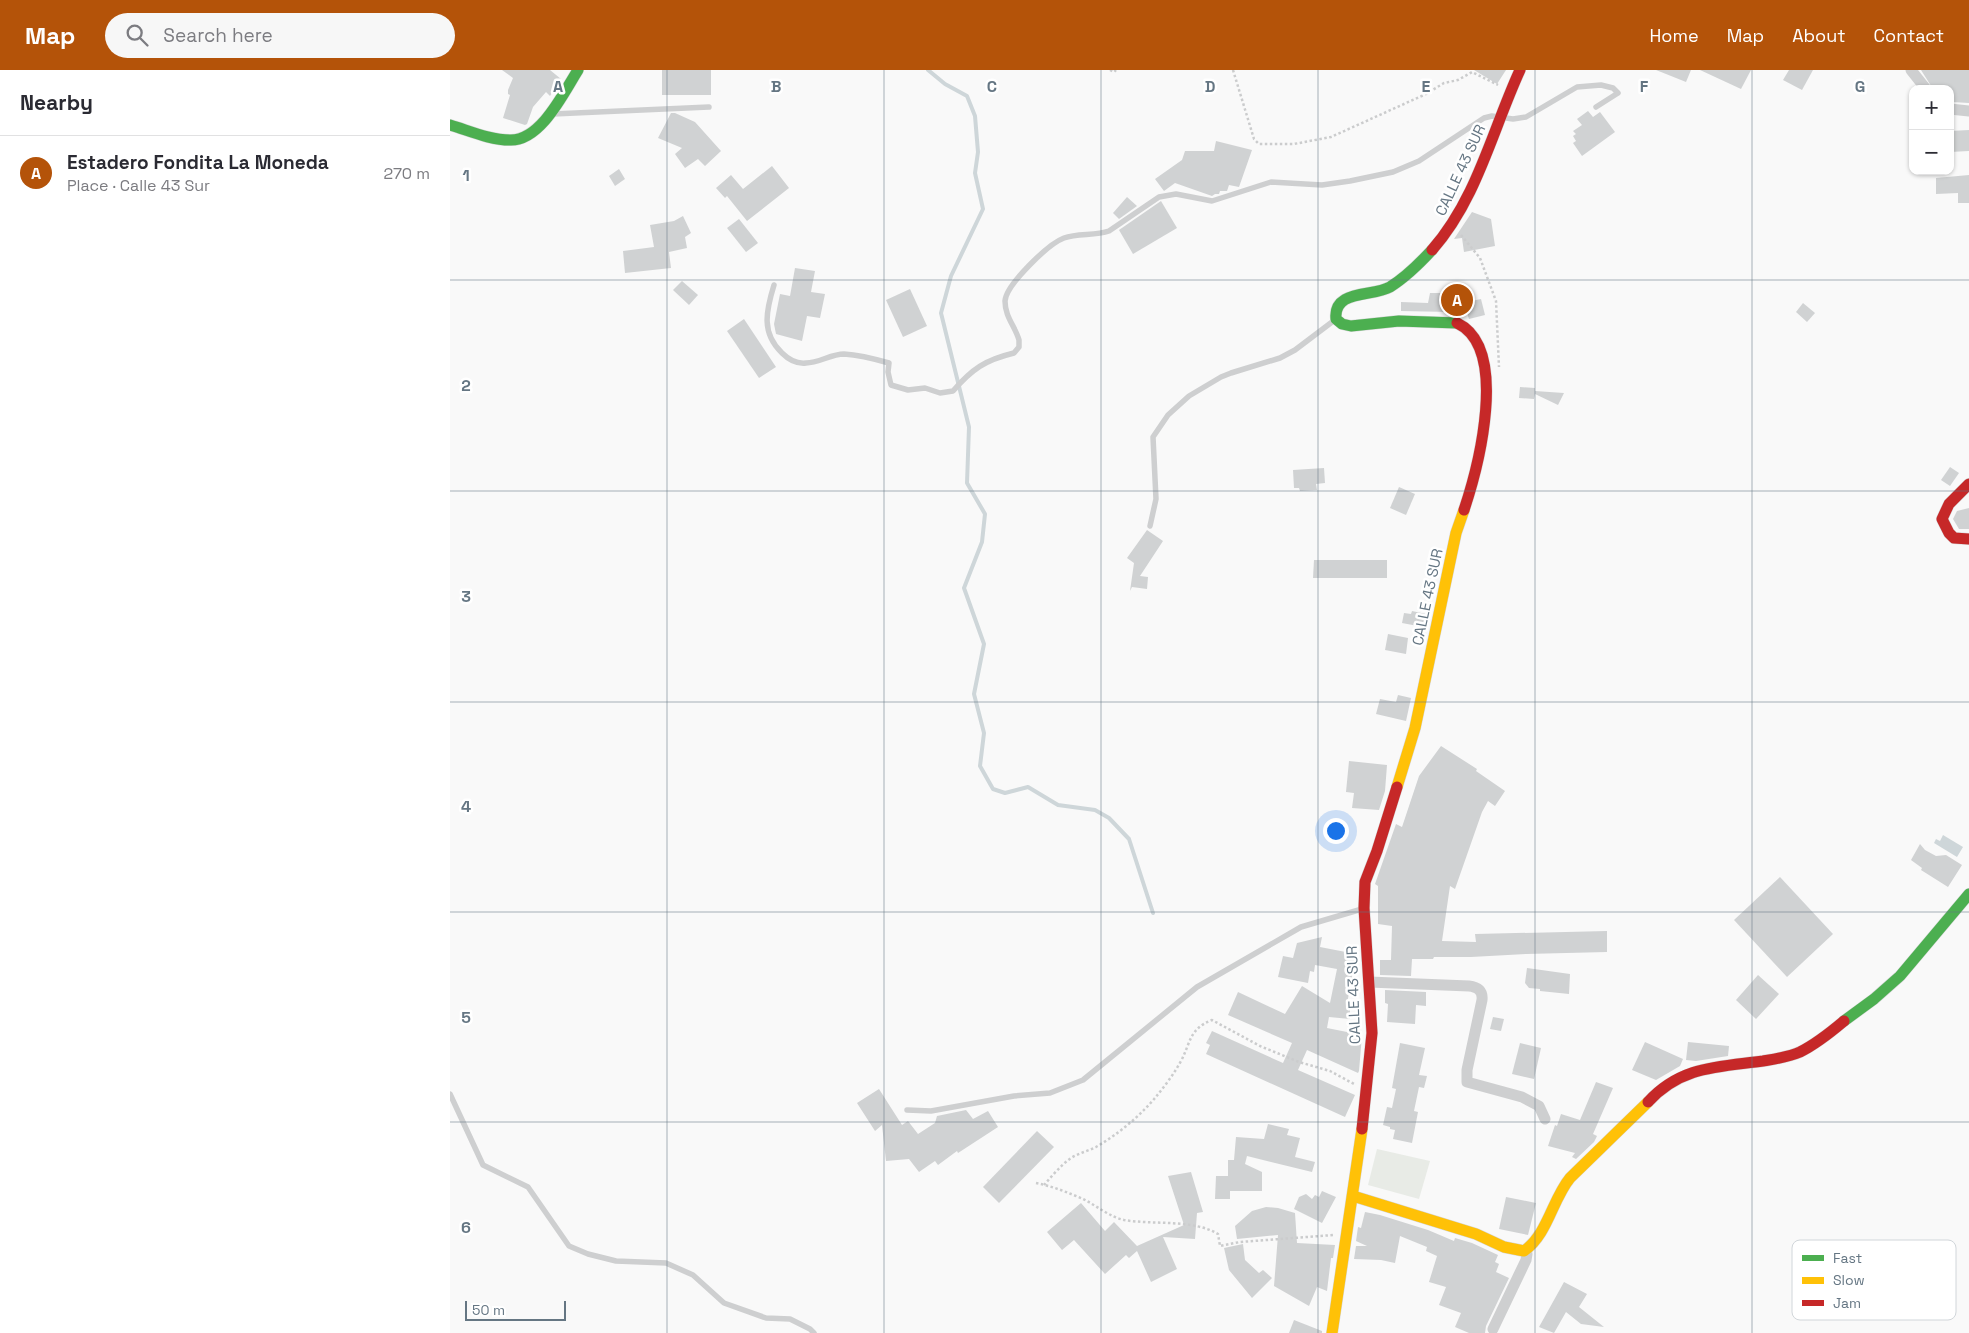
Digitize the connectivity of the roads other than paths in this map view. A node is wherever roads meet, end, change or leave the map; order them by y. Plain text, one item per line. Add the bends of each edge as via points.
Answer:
1 (578, 70) edge
2 (1520, 70) edge
3 (1911, 70) edge
4 (1923, 85) edge
5 (709, 107) dead end
6 (1596, 107) dead end
7 (1954, 109) edge
8 (1969, 110) edge
9 (548, 114) junction
10 (1501, 118) junction
11 (450, 125) edge
12 (774, 285) dead end
13 (1336, 319) junction
14 (1969, 484) edge
15 (1150, 526) dead end
16 (1969, 539) edge
17 (1969, 894) edge
18 (1364, 908) junction
19 (1369, 982) junction
20 (450, 1094) edge
21 (907, 1110) dead end
22 (1545, 1119) dead end
23 (1354, 1196) junction
24 (1524, 1251) junction
25 (1493, 1329) dead end
26 (814, 1333) edge
27 (1332, 1333) edge

1 - 9 street
2 - 10 street, CALLE 43 SUR
3 - 4 street
5 - 9 lane
6 - 10 lane via 1618,92 1601,85 1577,87 1526,117
7 - 8 street
9 - 11 street via 539,128 519,140 506,140
10 - 12 lane via 1484,118 1419,161 1393,172 1322,185 1271,182 1212,200 1176,194 1159,197 1109,231 1064,238 1038,258 1006,296 1009,322 1019,340 1017,350 968,373 953,391 908,390 891,385 890,363 876,360 842,354 803,364 788,359 774,346 767,330 766,313
10 - 13 street, CALLE 43 SUR via 1474,183 1439,244 1385,290 1346,298 1338,303
13 - 15 lane via 1280,358 1231,372 1205,386 1168,415 1153,436 1156,499
13 - 18 street, CALLE 43 SUR via 1351,326 1399,321 1458,323 1471,332 1480,351 1487,388 1485,425 1474,480 1456,533 1415,728 1365,882
14 - 16 street via 1949,504 1942,519 1954,539
17 - 24 street via 1900,976 1874,999 1800,1052 1751,1064 1700,1070 1683,1075 1660,1089 1570,1178 1561,1189 1535,1242
18 - 19 street, CALLE 43 SUR
18 - 21 lane via 1301,927 1197,987 1083,1080 1050,1093 931,1111
19 - 22 street via 1469,986 1480,990 1482,1000 1467,1082 1522,1097 1539,1106
19 - 23 street, CALLE 43 SUR via 1372,1032
20 - 26 lane via 484,1165 528,1187 569,1246 616,1261 666,1262 693,1275 724,1303 766,1318 790,1319
23 - 24 street
23 - 27 street, CALLE 43 SUR
24 - 25 street via 1526,1260

